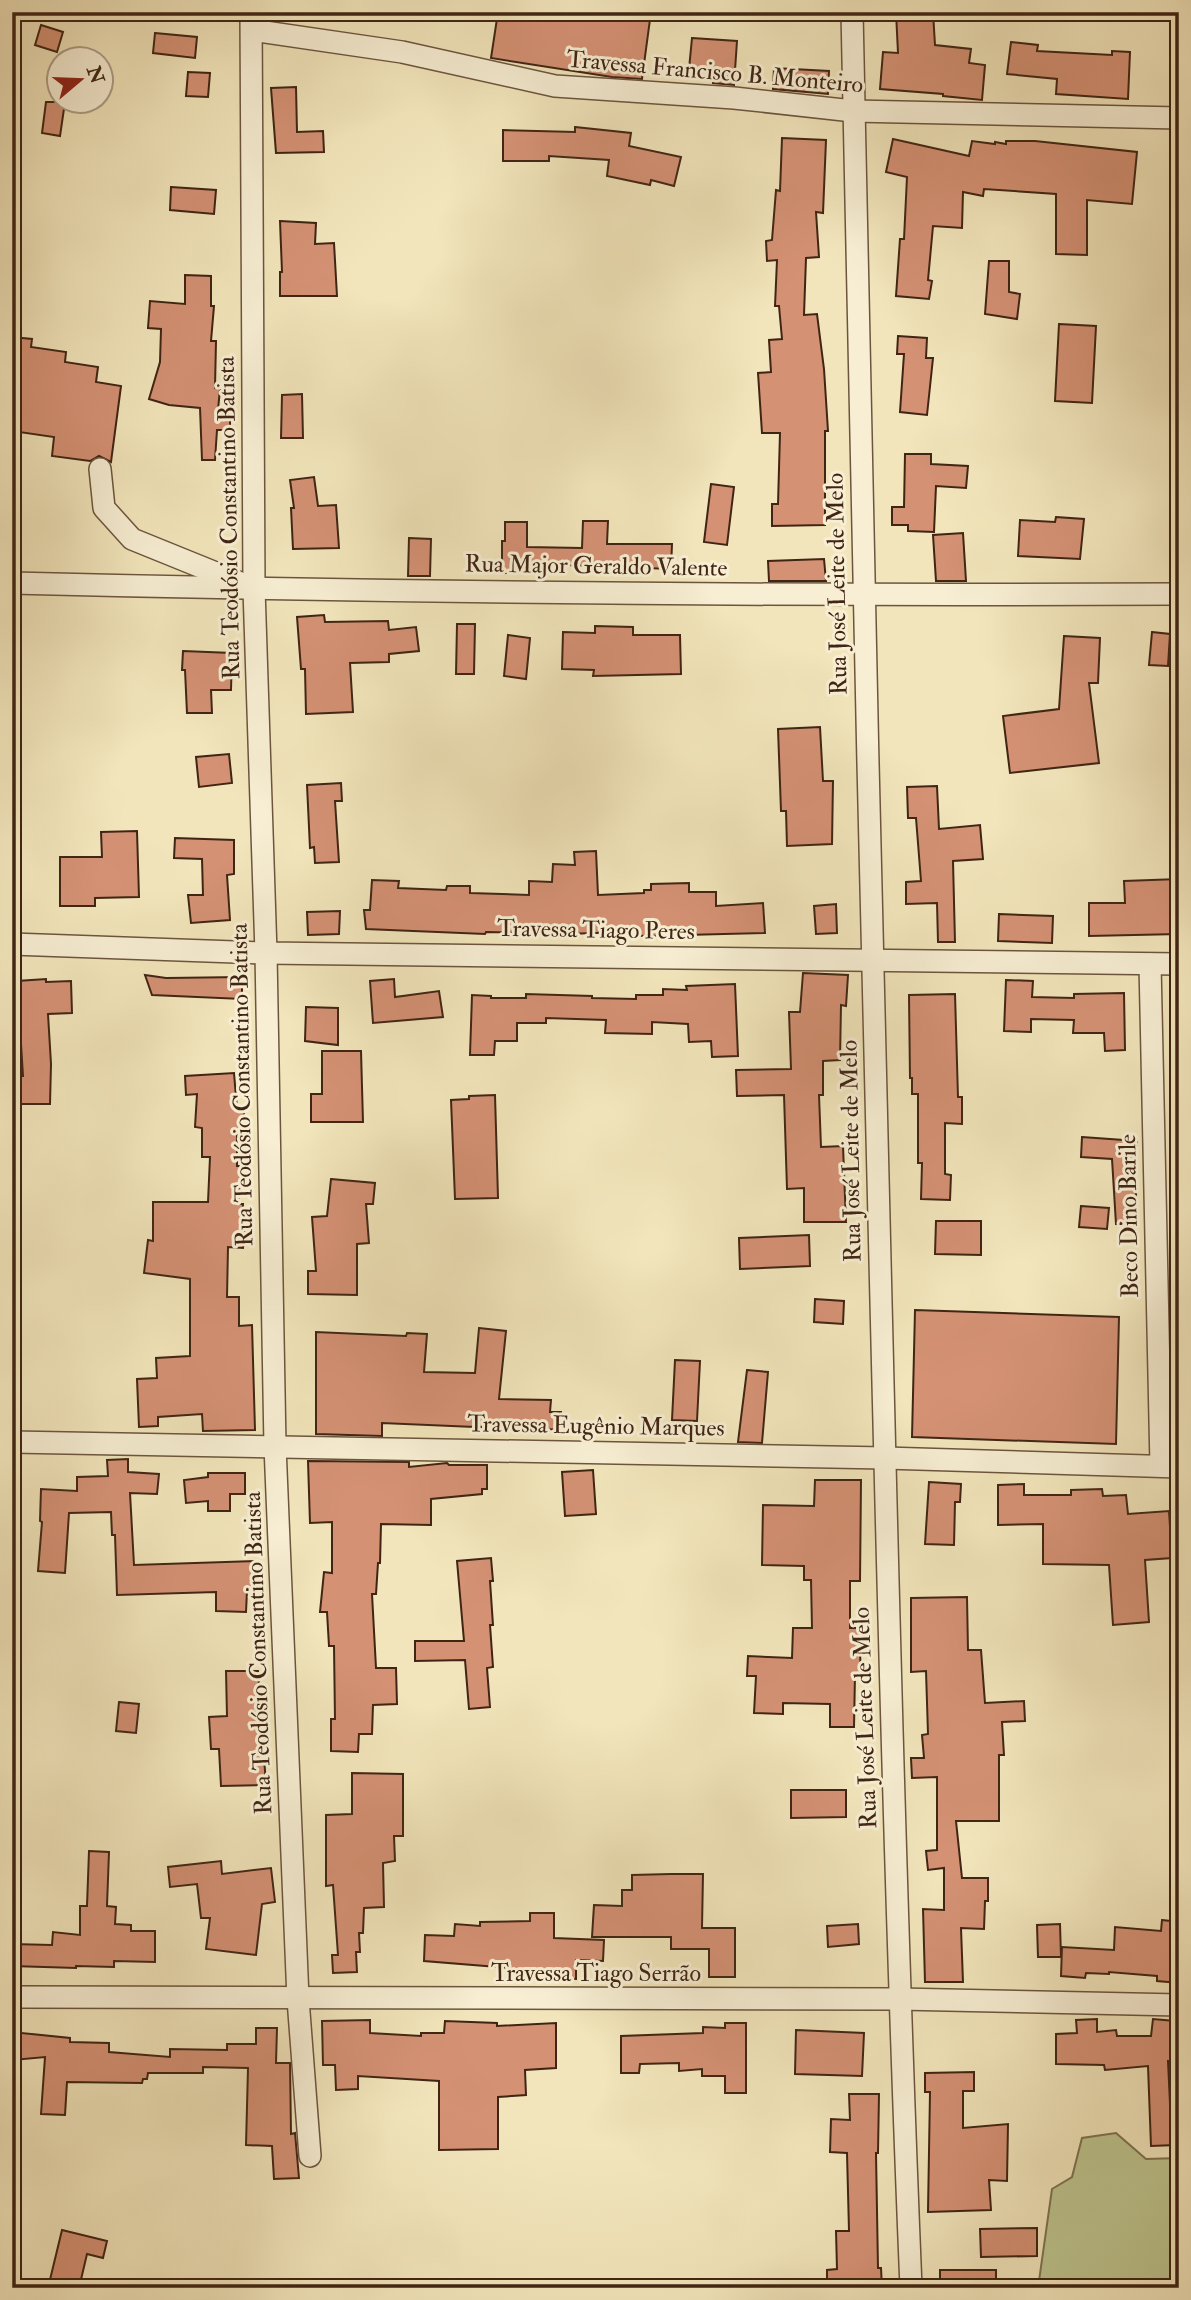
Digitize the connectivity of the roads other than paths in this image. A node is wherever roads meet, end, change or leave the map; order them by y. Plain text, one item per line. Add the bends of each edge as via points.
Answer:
1 (852, 12) edge
2 (252, 21) edge
3 (853, 111) junction
4 (1179, 118) edge
5 (100, 469) dead end
6 (12, 583) edge
7 (254, 589) junction
8 (1179, 594) edge
9 (863, 595) junction
10 (12, 944) edge
11 (266, 953) junction
12 (873, 959) junction
13 (1150, 964) junction
14 (1179, 964) edge
15 (12, 1442) edge
16 (275, 1446) junction
17 (885, 1458) junction
18 (1170, 1467) edge
19 (12, 1997) edge
20 (298, 1999) junction
21 (899, 1999) junction
22 (1179, 2005) edge
23 (310, 2156) dead end
24 (911, 2288) edge

1 - 3 street, Rua José Leite de Melo
2 - 3 street, Travessa Francisco B. Monteiro via 555,86
2 - 7 street, Rua Teodósio Constantino Batista
3 - 4 street, Travessa Francisco B. Monteiro
3 - 9 street, Rua José Leite de Melo
5 - 7 street via 104,508 132,539
6 - 7 street, Rua Major Geraldo Valente
7 - 9 street, Rua Major Geraldo Valente
7 - 11 street, Rua Teodósio Constantino Batista
8 - 9 street, Rua Major Geraldo Valente
9 - 12 street, Rua José Leite de Melo
10 - 11 street, Travessa Tiago Peres
11 - 12 street, Travessa Tiago Peres
11 - 16 street, Rua Teodósio Constantino Batista
12 - 13 street, Travessa Tiago Peres
12 - 17 street, Rua José Leite de Melo
13 - 14 street, Travessa Tiago Peres
13 - 18 street, Beco Dino Barile
15 - 16 street, Travessa Eugênio Marques
16 - 17 street, Travessa Eugênio Marques
16 - 20 street, Rua Teodósio Constantino Batista
17 - 18 street, Travessa Eugênio Marques
17 - 21 street, Rua José Leite de Melo
19 - 20 street, Travessa Tiago Serrão
20 - 21 street, Travessa Tiago Serrão
20 - 23 street, Rua Teodósio Constantino Batista
21 - 22 street, Travessa Tiago Serrão
21 - 24 street, Rua José Leite de Melo

